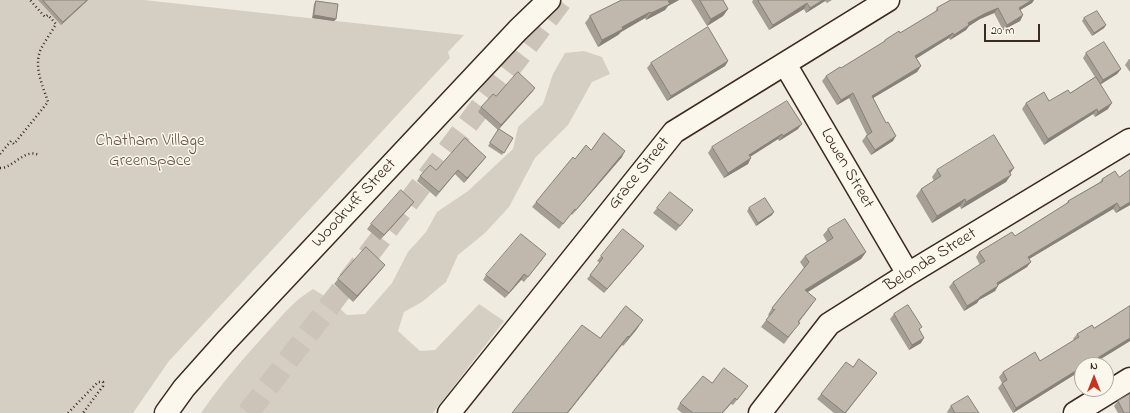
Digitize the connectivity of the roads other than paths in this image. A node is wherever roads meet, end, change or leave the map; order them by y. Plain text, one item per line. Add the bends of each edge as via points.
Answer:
1 (549, 0) edge
2 (888, 0) edge
3 (785, 64) junction
4 (1130, 140) edge
5 (908, 274) junction
6 (1130, 379) edge
7 (166, 413) edge
8 (449, 413) edge
9 (760, 413) edge
10 (1075, 413) edge

1 - 7 street, Woodruff Street via 508,40 226,341 184,388
2 - 3 street, Grace Street
3 - 5 street, Lowen Street
3 - 8 street, Grace Street via 674,132
4 - 5 street, Belonda Street
5 - 9 street, Belonda Street via 829,324
6 - 10 street

